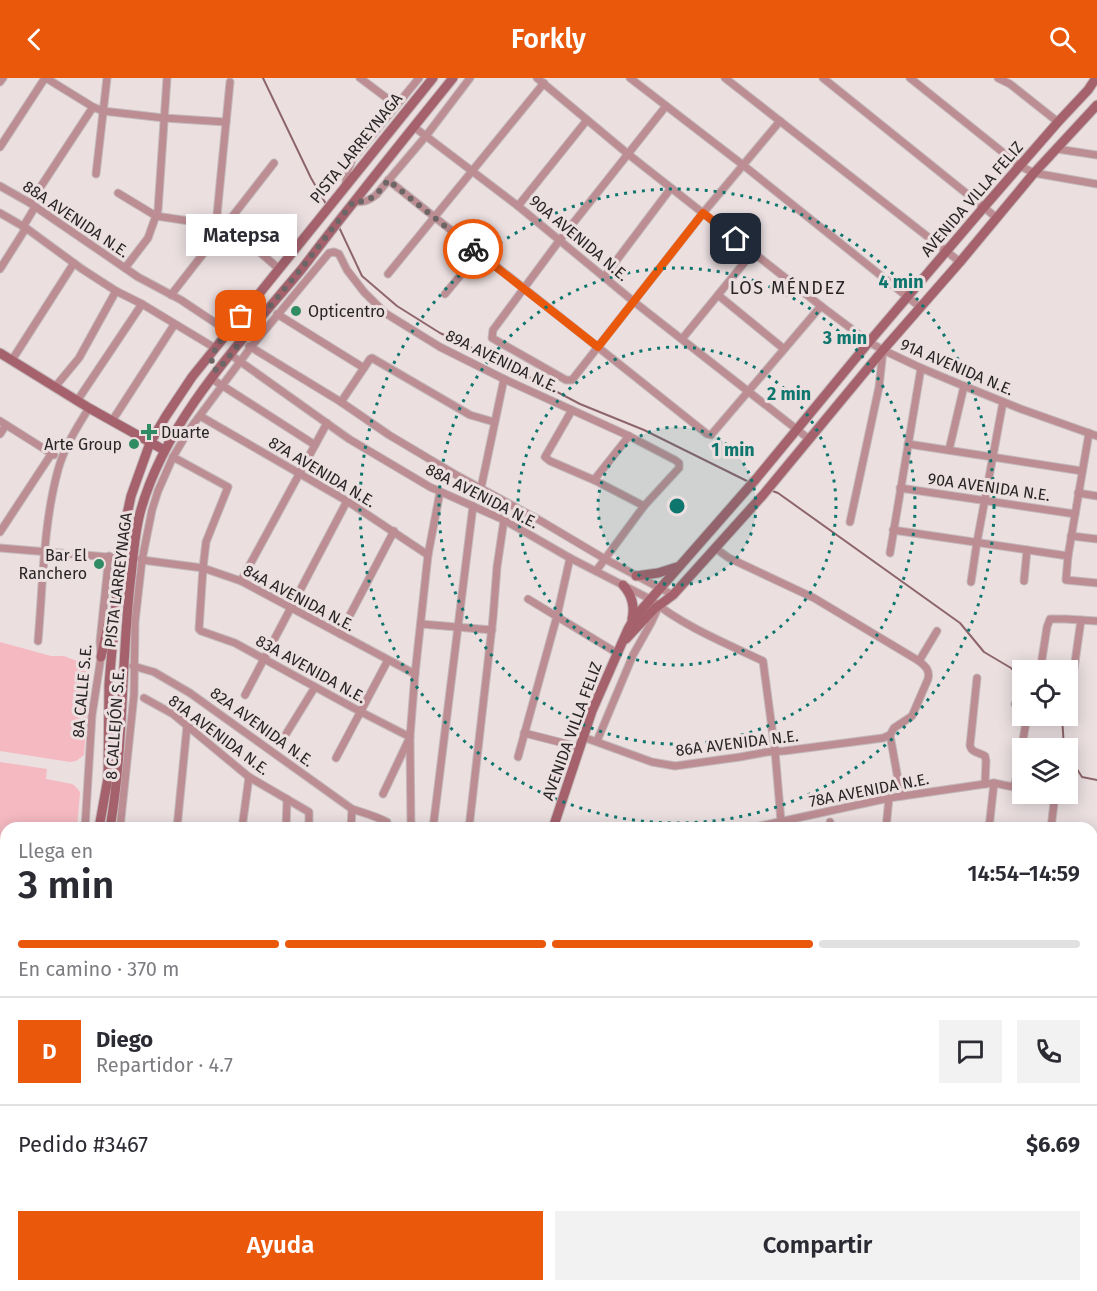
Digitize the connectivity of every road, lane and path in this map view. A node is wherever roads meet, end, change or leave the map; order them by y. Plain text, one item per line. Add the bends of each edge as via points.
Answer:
1 (3, 78) edge
2 (46, 78) edge
3 (107, 78) edge
4 (167, 78) edge
5 (360, 78) edge
6 (419, 78) edge
7 (453, 78) edge
8 (470, 78) edge
9 (537, 78) edge
10 (630, 78) edge
11 (725, 78) edge
12 (823, 78) edge
13 (910, 78) edge
14 (998, 78) edge
15 (1096, 78) edge
16 (0, 82) edge
17 (230, 82) dead end
18 (429, 82) edge
19 (544, 84) junction
20 (396, 105) junction
21 (1097, 105) edge
22 (93, 106) junction
23 (666, 106) junction
24 (103, 111) junction
25 (164, 118) junction
26 (587, 120) junction
27 (780, 121) junction
28 (226, 122) junction
29 (1058, 122) junction
30 (414, 127) junction
31 (426, 136) junction
32 (400, 145) junction
33 (0, 147) edge
34 (1057, 149) junction
35 (628, 154) junction
36 (1097, 155) edge
37 (274, 163) dead end
38 (743, 165) junction
39 (1020, 166) junction
40 (472, 171) junction
41 (1034, 173) junction
42 (96, 174) dead end
43 (388, 180) junction
44 (1097, 184) edge
45 (0, 186) edge
46 (671, 188) junction
47 (342, 190) junction
48 (118, 193) dead end
49 (354, 201) junction
50 (32, 205) junction
51 (518, 206) junction
52 (984, 207) junction
53 (0, 213) edge
54 (703, 213) junction
55 (156, 216) junction
56 (434, 218) junction
57 (998, 218) junction
58 (220, 226) junction
59 (25, 227) junction
60 (302, 239) junction
61 (559, 241) junction
62 (946, 251) junction
63 (334, 252) joint
64 (753, 252) junction
65 (478, 253) junction
66 (960, 262) junction
67 (74, 263) junction
68 (0, 268) edge
69 (125, 268) junction
70 (278, 268) junction
71 (305, 273) junction
72 (388, 274) dead end
73 (604, 277) junction
74 (523, 288) junction
75 (284, 289) junction
76 (116, 291) junction
77 (445, 294) dead end
78 (171, 295) junction
79 (718, 295) junction
80 (907, 298) junction
81 (633, 301) junction
82 (142, 304) junction
83 (821, 306) junction
84 (920, 307) junction
85 (277, 314) junction
86 (174, 325) junction
87 (229, 332) junction
88 (682, 339) junction
89 (242, 341) junction
90 (869, 342) junction
91 (251, 347) junction
92 (598, 347) junction
93 (215, 348) junction
94 (784, 349) junction
95 (883, 350) junction
96 (0, 353) edge
97 (231, 355) junction
98 (12, 360) junction
99 (240, 361) junction
100 (364, 368) junction
101 (921, 368) junction
102 (214, 375) junction
103 (504, 379) junction
104 (964, 386) junction
105 (55, 387) junction
106 (221, 387) junction
107 (749, 391) junction
108 (77, 401) junction
109 (341, 402) junction
110 (1003, 402) junction
111 (89, 408) junction
112 (572, 410) junction
113 (200, 416) junction
114 (112, 421) junction
115 (494, 422) junction
116 (3, 423) edge
117 (327, 423) junction
118 (797, 429) junction
119 (1089, 433) junction
120 (0, 434) edge
121 (1097, 435) edge
122 (629, 436) junction
123 (809, 439) junction
124 (150, 443) junction
125 (908, 444) junction
126 (315, 445) junction
127 (164, 450) junction
128 (949, 450) junction
129 (52, 453) junction
130 (173, 457) junction
131 (993, 458) junction
132 (62, 460) junction
133 (1082, 471) junction
134 (299, 473) junction
135 (594, 480) junction
136 (481, 488) junction
137 (900, 488) junction
138 (440, 492) junction
139 (1078, 493) junction
140 (1097, 496) edge
141 (347, 501) junction
142 (985, 501) junction
143 (473, 506) junction
144 (644, 506) junction
145 (1075, 514) junction
146 (504, 520) junction
147 (850, 522) dead end
148 (893, 530) junction
149 (394, 531) junction
150 (0, 532) edge
151 (1071, 536) junction
152 (1097, 539) edge
153 (977, 542) junction
154 (0, 548) edge
155 (715, 548) junction
156 (1027, 550) junction
157 (45, 552) junction
158 (134, 552) junction
159 (890, 553) dead end
160 (428, 555) junction
161 (109, 556) junction
162 (1068, 556) junction
163 (120, 558) junction
164 (570, 558) junction
165 (605, 559) junction
166 (142, 560) junction
167 (679, 566) junction
168 (203, 568) junction
169 (596, 571) junction
170 (636, 576) junction
171 (241, 581) junction
172 (1024, 581) dead end
173 (971, 582) dead end
174 (1097, 583) edge
175 (623, 585) junction
176 (117, 588) junction
177 (659, 588) junction
178 (673, 595) junction
179 (528, 599) dead end
180 (651, 599) junction
181 (659, 606) junction
182 (291, 608) junction
183 (557, 616) junction
184 (1081, 620) junction
185 (632, 621) junction
186 (1097, 621) edge
187 (420, 624) junction
188 (458, 627) junction
189 (492, 630) junction
190 (937, 631) dead end
191 (340, 634) junction
192 (38, 641) dead end
193 (619, 649) junction
194 (101, 657) junction
195 (265, 658) junction
196 (1042, 659) dead end
197 (388, 660) junction
198 (1075, 660) edge
199 (919, 661) junction
200 (133, 666) junction
201 (415, 674) junction
202 (976, 678) dead end
203 (315, 687) junction
204 (245, 695) dead end
205 (144, 698) dead end
206 (361, 712) junction
207 (187, 726) junction
208 (892, 731) junction
209 (286, 734) dead end
210 (524, 734) junction
211 (583, 736) junction
212 (410, 737) junction
213 (597, 741) junction
214 (579, 747) junction
215 (776, 752) junction
216 (518, 757) dead end
217 (336, 758) dead end
218 (249, 777) junction
219 (994, 783) junction
220 (985, 784) junction
221 (1012, 786) edge
222 (383, 794) dead end
223 (901, 796) junction
224 (889, 798) junction
225 (287, 799) junction
226 (1054, 804) edge
227 (352, 809) junction
228 (782, 821) junction
229 (85, 822) edge
230 (100, 822) edge
231 (111, 822) edge
232 (121, 822) edge
233 (178, 822) edge
234 (243, 822) edge
235 (286, 822) edge
236 (309, 822) edge
237 (351, 822) edge
238 (387, 822) edge
239 (411, 822) edge
240 (434, 822) edge
241 (470, 822) edge
242 (555, 822) edge
243 (778, 822) edge
244 (887, 822) edge
245 (990, 822) edge
246 (1052, 822) edge

1 - 16 street
2 - 22 street
2 - 33 street
3 - 24 street
4 - 25 street
5 - 20 street
6 - 20 street
7 - 30 main road, PISTA LARREYNAGA
8 - 31 street
9 - 19 street, 91A AVENIDA N.E.
10 - 23 street
11 - 27 street
12 - 52 street
13 - 39 street
14 - 29 street
15 - 29 main road, AVENIDA VILLA FELIZ
17 - 28 street
18 - 32 main road via 430,102
18 - 47 main road, PISTA LARREYNAGA
19 - 26 street, 91A AVENIDA N.E.
19 - 40 street
20 - 47 street via 352,160
21 - 34 main road, AVENIDA VILLA FELIZ
22 - 24 street
22 - 50 street
23 - 35 street
23 - 38 street
24 - 25 street
24 - 42 street
25 - 28 street
25 - 55 street
26 - 35 street, 91A AVENIDA N.E.
26 - 51 street
27 - 38 street
27 - 62 street
28 - 58 street
29 - 39 main road, AVENIDA VILLA FELIZ
30 - 31 street, 90A AVENIDA N.E.
30 - 32 main road, PISTA LARREYNAGA
31 - 40 street, 90A AVENIDA N.E.
31 - 43 street
32 - 49 main road, PISTA LARREYNAGA
34 - 36 street
34 - 41 main road, AVENIDA VILLA FELIZ
35 - 46 street, 91A AVENIDA N.E.
35 - 61 street
37 - 58 street
38 - 54 street
38 - 80 street
39 - 41 street
39 - 52 main road, AVENIDA VILLA FELIZ
40 - 51 street, 90A AVENIDA N.E.
40 - 56 street
41 - 44 street
41 - 57 main road, AVENIDA VILLA FELIZ
43 - 49 street via 369,200
43 - 56 street
45 - 50 street, 88A AVENIDA N.E.
46 - 54 street, 91A AVENIDA N.E.
46 - 73 street
47 - 49 main road
47 - 60 main road, PISTA LARREYNAGA
48 - 55 street
49 - 71 main road, PISTA LARREYNAGA
50 - 59 street
50 - 69 street, 88A AVENIDA N.E.
51 - 61 street, 90A AVENIDA N.E.
52 - 57 street
52 - 62 main road, AVENIDA VILLA FELIZ
53 - 59 street
54 - 64 street, 91A AVENIDA N.E.
54 - 81 street
55 - 58 street
55 - 69 street via 148,238
56 - 65 street
56 - 72 street
57 - 66 main road, AVENIDA VILLA FELIZ
58 - 70 street
58 - 78 street
59 - 67 street
59 - 68 street
60 - 70 main road, PISTA LARREYNAGA
60 - 75 main road via 310,247 309,253
61 - 73 street, 90A AVENIDA N.E.
61 - 74 street
62 - 66 street
62 - 80 main road, AVENIDA VILLA FELIZ
63 - 71 street, 8 CALLEJÓN S.E.
63 - 103 street, 89A AVENIDA N.E. via 385,313 440,347
64 - 79 street
64 - 83 street, 91A AVENIDA N.E.
65 - 74 street
65 - 77 street
66 - 84 main road, AVENIDA VILLA FELIZ
67 - 76 street
67 - 98 street
69 - 78 street, 88A AVENIDA N.E.
70 - 87 main road, PISTA LARREYNAGA
71 - 75 main road, PISTA LARREYNAGA
71 - 85 street, 8 CALLEJÓN S.E.
73 - 81 street, 90A AVENIDA N.E.
74 - 92 street
74 - 92 street via 492,330 492,338 569,381
75 - 89 main road, PISTA LARREYNAGA
76 - 82 street
76 - 105 street via 79,358
78 - 87 street, 88A AVENIDA N.E.
79 - 88 street
79 - 94 street
80 - 84 street
80 - 90 main road, AVENIDA VILLA FELIZ
81 - 88 street, 90A AVENIDA N.E.
81 - 92 street
82 - 86 street
82 - 108 street
83 - 90 street, 91A AVENIDA N.E.
83 - 94 street
84 - 95 main road, AVENIDA VILLA FELIZ
85 - 91 street, 8 CALLEJÓN S.E.
85 - 100 street
86 - 93 street
86 - 114 street
87 - 93 main road, PISTA LARREYNAGA
88 - 107 street, 90A AVENIDA N.E.
89 - 91 street, 88A AVENIDA N.E.
89 - 97 main road, PISTA LARREYNAGA
90 - 95 street, 91A AVENIDA N.E.
90 - 118 main road, AVENIDA VILLA FELIZ
91 - 99 street, 8 CALLEJÓN S.E.
91 - 109 street, 88A AVENIDA N.E.
92 - 107 street via 707,434 711,435
93 - 102 main road
93 - 124 main road, PISTA LARREYNAGA
94 - 107 street
95 - 101 street, 91A AVENIDA N.E.
95 - 123 main road, AVENIDA VILLA FELIZ
95 - 147 street via 879,387
96 - 98 main road
97 - 99 street, 88A AVENIDA N.E.
97 - 102 main road, PISTA LARREYNAGA
98 - 105 main road
99 - 106 street, 8 CALLEJÓN S.E.
99 - 117 street, 88A AVENIDA N.E.
100 - 109 street
100 - 115 street via 374,359 470,415
101 - 104 street, 91A AVENIDA N.E.
101 - 125 street
102 - 106 street
102 - 127 main road, PISTA LARREYNAGA
103 - 112 street, 89A AVENIDA N.E.
103 - 115 street
104 - 110 street, 91A AVENIDA N.E.
104 - 128 street
105 - 108 main road
106 - 113 street, 8 CALLEJÓN S.E.
106 - 126 street
107 - 118 street, 90A AVENIDA N.E.
108 - 111 main road
109 - 136 street, 88A AVENIDA N.E.
110 - 119 street, 91A AVENIDA N.E.
110 - 131 street
111 - 114 main road
111 - 132 street
112 - 122 street, 89A AVENIDA N.E.
112 - 135 street via 545,457
113 - 130 street, 8 CALLEJÓN S.E.
113 - 134 street, 87A AVENIDA N.E.
114 - 124 main road
115 - 136 street
116 - 120 street
116 - 129 street
117 - 126 street
117 - 138 street, 88A AVENIDA N.E.
118 - 123 street, 90A AVENIDA N.E.
118 - 167 main road, AVENIDA VILLA FELIZ
119 - 121 street, 91A AVENIDA N.E.
119 - 133 street
122 - 135 street
122 - 144 street, 89A AVENIDA N.E. via 679,463 679,468
123 - 155 main road, AVENIDA VILLA FELIZ
124 - 127 main road
124 - 163 main road, PISTA LARREYNAGA via 129,504
125 - 128 street
125 - 137 street
126 - 134 street
127 - 158 main road, PISTA LARREYNAGA via 143,504
128 - 131 street
129 - 132 street
129 - 150 street
130 - 166 street, 8 CALLEJÓN S.E. via 152,510
130 - 168 street via 228,487 206,542
131 - 133 street
131 - 142 street
132 - 157 street via 50,508
133 - 139 street
134 - 141 street, 87A AVENIDA N.E.
134 - 171 street
135 - 144 street
136 - 165 street, 88A AVENIDA N.E.
137 - 142 street, 90A AVENIDA N.E.
137 - 148 street
138 - 143 street, 88A AVENIDA N.E.
138 - 160 street
139 - 140 street
139 - 145 street
141 - 149 street, 87A AVENIDA N.E.
141 - 182 street
142 - 145 street, 90A AVENIDA N.E.
142 - 153 street
143 - 146 street, 88A AVENIDA N.E.
143 - 188 street
144 - 165 street
145 - 151 street
146 - 164 street, 88A AVENIDA N.E.
146 - 189 street
148 - 153 street
148 - 159 street
149 - 160 street, 87A AVENIDA N.E.
149 - 191 street
151 - 152 street
151 - 162 street
153 - 156 street
153 - 173 street
154 - 157 street
155 - 178 main road, AVENIDA VILLA FELIZ
155 - 199 street via 814,598
156 - 162 street
156 - 172 street
157 - 161 street
157 - 192 street
158 - 166 street
158 - 231 main road, PISTA LARREYNAGA
160 - 187 street
161 - 163 street
161 - 194 street, 8A CALLE S.E.
162 - 174 street via 1066,580
163 - 176 main road, PISTA LARREYNAGA
164 - 169 street, 88A AVENIDA N.E.
164 - 183 street
165 - 169 street
165 - 170 street, 88A AVENIDA N.E.
166 - 168 street, 84A AVENIDA N.E.
166 - 200 street, 8 CALLEJÓN S.E.
167 - 170 main road
167 - 177 main road, AVENIDA VILLA FELIZ
168 - 171 street, 84A AVENIDA N.E.
168 - 195 street, 83A AVENIDA N.E. via 199,629
169 - 175 street, 88A AVENIDA N.E.
170 - 177 street, 88A AVENIDA N.E.
171 - 182 street, 84A AVENIDA N.E.
175 - 180 street, 88A AVENIDA N.E.
175 - 185 main road via 632,598
176 - 194 main road
176 - 230 main road, PISTA LARREYNAGA via 108,684 108,778
177 - 178 street, 88A AVENIDA N.E.
177 - 180 main road, AVENIDA VILLA FELIZ
178 - 181 main road, AVENIDA VILLA FELIZ
179 - 183 street
180 - 181 street, 88A AVENIDA N.E.
180 - 185 main road, AVENIDA VILLA FELIZ
181 - 193 main road, AVENIDA VILLA FELIZ
181 - 213 street via 633,655
181 - 215 street, 88A AVENIDA N.E. via 763,661
182 - 191 street, 84A AVENIDA N.E.
182 - 195 street
183 - 193 street
183 - 210 street
184 - 186 street
184 - 196 street via 1054,618 1048,622
184 - 198 street
185 - 193 main road, AVENIDA VILLA FELIZ
187 - 188 street
187 - 201 street
188 - 189 street
188 - 240 street
189 - 241 street
190 - 199 street
191 - 197 street, 84A AVENIDA N.E.
193 - 211 main road, AVENIDA VILLA FELIZ
194 - 229 street, 8A CALLE S.E. via 92,715
195 - 203 street, 83A AVENIDA N.E.
195 - 204 street
197 - 201 street, 84A AVENIDA N.E.
197 - 206 street
199 - 208 street via 927,668 928,679 912,716
200 - 227 street, 82A AVENIDA N.E. via 154,672 190,693
200 - 232 street, 8 CALLEJÓN S.E. via 134,695
201 - 212 street
202 - 220 street via 970,745 973,752 985,756
203 - 206 street, 83A AVENIDA N.E.
203 - 209 street
205 - 207 street, 81A AVENIDA N.E.
206 - 212 street, 83A AVENIDA N.E.
206 - 217 street
207 - 218 street, 81A AVENIDA N.E.
207 - 233 street
208 - 215 street, 86A AVENIDA N.E. via 883,738
208 - 223 street
210 - 214 street
210 - 216 street
211 - 213 street, 86A AVENIDA N.E.
211 - 214 main road, AVENIDA VILLA FELIZ
212 - 222 street
212 - 239 street
213 - 215 street, 86A AVENIDA N.E. via 652,762 675,766
214 - 242 main road, AVENIDA VILLA FELIZ
215 - 228 street
218 - 225 street, 81A AVENIDA N.E.
218 - 234 street
219 - 220 street, 78A AVENIDA N.E.
219 - 221 street, 78A AVENIDA N.E.
219 - 245 street
220 - 223 street, 78A AVENIDA N.E.
223 - 224 street, 78A AVENIDA N.E.
224 - 228 street, 78A AVENIDA N.E.
224 - 244 street
225 - 235 street
225 - 236 street, 81A AVENIDA N.E. via 309,812
226 - 246 street
227 - 237 street
227 - 238 street, 82A AVENIDA N.E.
228 - 243 street, 78A AVENIDA N.E.

